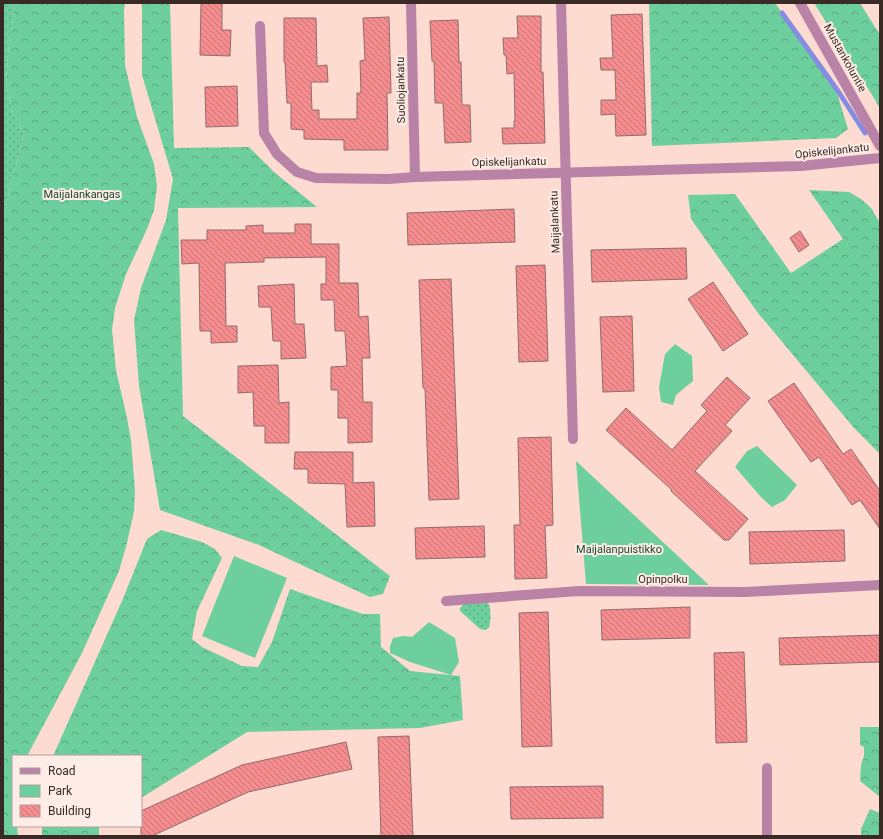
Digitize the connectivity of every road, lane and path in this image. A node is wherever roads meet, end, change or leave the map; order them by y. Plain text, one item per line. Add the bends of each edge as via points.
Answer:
1 (411, 3) edge
2 (561, 3) edge
3 (800, 3) edge
4 (260, 26) dead end
5 (880, 146) edge
6 (880, 158) edge
7 (566, 173) junction
8 (415, 177) junction
9 (573, 439) dead end
10 (880, 585) edge
11 (446, 601) dead end
12 (767, 768) dead end
13 (767, 836) edge

1 - 8 street, Suoliojankatu
2 - 7 street, Maijalankatu
3 - 5 street, Mustankoluntie
4 - 8 street, Opiskelijankatu via 264,133 277,154 298,172 316,178
6 - 7 street, Opiskelijankatu via 801,166
7 - 8 street, Opiskelijankatu
7 - 9 street, Maijalankatu
10 - 11 street, Opinpolku via 745,592 579,590
12 - 13 street

